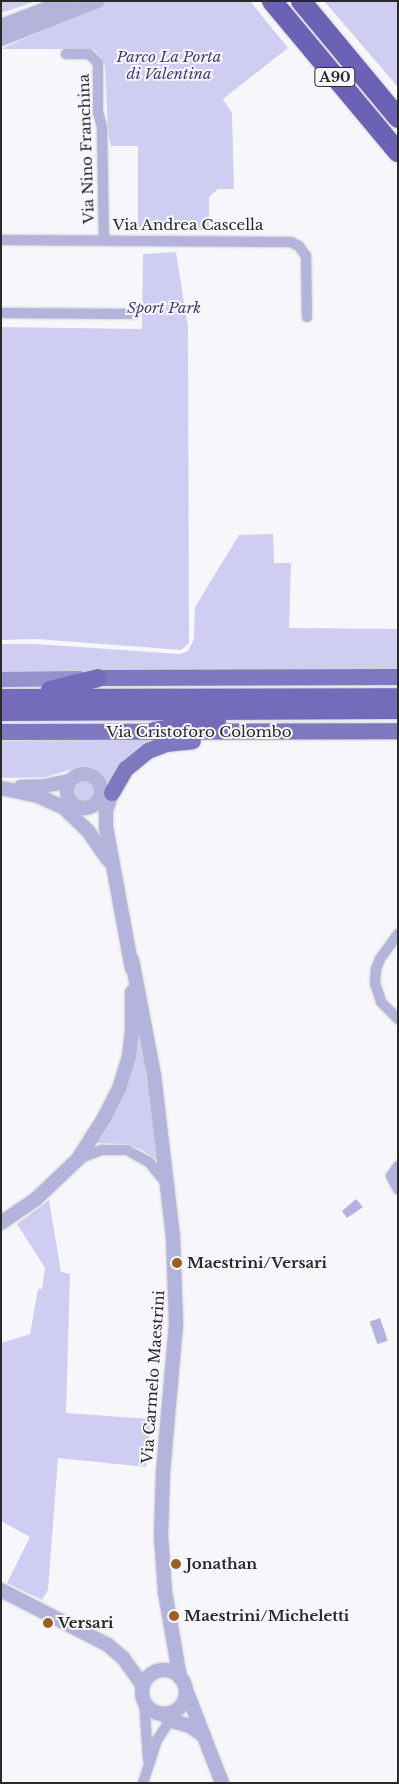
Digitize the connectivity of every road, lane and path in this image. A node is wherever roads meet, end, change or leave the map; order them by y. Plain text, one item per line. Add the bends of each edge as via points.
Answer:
1 (67, 1) edge
2 (98, 1) edge
3 (272, 1) edge
4 (301, 1) edge
5 (1, 26) edge
6 (1, 39) edge
7 (66, 54) dead end
8 (398, 118) edge
9 (398, 152) edge
10 (1, 240) edge
11 (104, 240) junction
12 (1, 313) edge
13 (135, 314) dead end
14 (306, 317) dead end
15 (398, 677) edge
16 (98, 678) junction
17 (1, 679) edge
18 (398, 697) edge
19 (1, 698) edge
20 (308, 710) junction
21 (398, 710) edge
22 (1, 712) edge
23 (154, 731) junction
24 (398, 731) edge
25 (1, 732) edge
26 (398, 736) edge
27 (70, 781) junction
28 (1, 788) edge
29 (106, 800) junction
30 (70, 807) junction
31 (113, 867) junction
32 (398, 934) edge
33 (132, 960) junction
34 (398, 1019) edge
35 (132, 1031) junction
36 (147, 1031) junction
37 (78, 1159) junction
38 (398, 1166) edge
39 (168, 1186) junction
40 (398, 1188) edge
41 (1, 1223) edge
42 (1, 1590) edge
43 (142, 1684) junction
44 (183, 1684) junction
45 (144, 1700) junction
46 (170, 1716) junction
47 (203, 1735) junction
48 (148, 1768) junction
49 (143, 1783) edge
50 (222, 1783) edge

1 - 5 street
2 - 6 street
3 - 9 highway, A90
4 - 8 highway, A90
7 - 11 street, Via Nino Franchina via 89,54 98,63
10 - 11 street, Via Andrea Cascella
11 - 14 street, Via Andrea Cascella via 267,240 294,243 302,249 307,262
12 - 13 street
15 - 16 main road
16 - 17 main road
16 - 19 highway via 62,688
18 - 19 highway
20 - 21 highway, Via Cristoforo Colombo
20 - 22 highway, Via Cristoforo Colombo
20 - 23 highway via 287,717 217,720
23 - 24 main road, Via Cristoforo Colombo
23 - 25 main road, Via Cristoforo Colombo
26 - 29 main road via 371,740 191,741 166,744 135,760
27 - 28 street
27 - 29 street via 79,774 90,775 99,782
27 - 30 street
28 - 30 street
29 - 30 street via 88,808
29 - 31 street via 106,828
30 - 31 street
31 - 33 street
32 - 34 street via 380,959 375,983 381,1002
33 - 35 street
33 - 36 street, Via Carmelo Maestrini
35 - 36 street via 139,1025
35 - 37 street via 129,1056 115,1098
36 - 39 street, Via Carmelo Maestrini
37 - 39 street via 102,1150 127,1150 149,1162
37 - 41 street via 36,1199
38 - 40 street via 391,1176
39 - 44 street, Via Carmelo Maestrini via 176,1316 161,1536 165,1592
42 - 43 street via 108,1644
43 - 44 street via 150,1674 160,1670 172,1671
43 - 45 street
44 - 46 street via 184,1702
44 - 47 street, Via Carmelo Maestrini
45 - 46 street via 150,1709
45 - 48 street
46 - 47 street
46 - 48 street via 157,1740
47 - 50 street, Via Carmelo Maestrini
48 - 49 street

